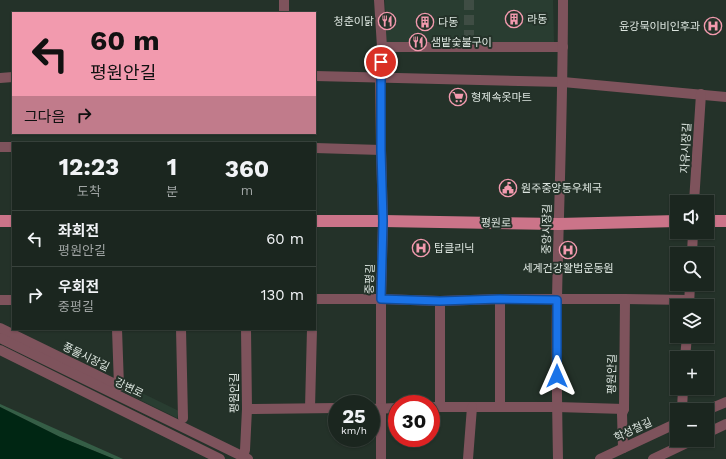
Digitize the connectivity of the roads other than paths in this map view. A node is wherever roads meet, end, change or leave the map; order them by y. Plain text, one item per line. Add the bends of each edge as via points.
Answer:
1 (284, 0) edge
2 (379, 0) edge
3 (564, 0) edge
4 (284, 12) edge
5 (382, 47) junction
6 (563, 47) junction
7 (316, 76) edge
8 (0, 78) edge
9 (12, 78) edge
10 (380, 78) junction
11 (563, 82) junction
12 (701, 94) junction
13 (726, 97) edge
14 (0, 147) edge
15 (12, 147) edge
16 (316, 148) edge
17 (381, 150) junction
18 (694, 195) edge
19 (0, 221) edge
20 (12, 221) edge
21 (316, 221) edge
22 (383, 221) junction
23 (670, 221) edge
24 (714, 221) edge
25 (726, 221) edge
26 (559, 224) junction
27 (316, 298) edge
28 (381, 299) junction
29 (500, 299) junction
30 (625, 299) junction
31 (0, 300) edge
32 (12, 300) edge
33 (557, 300) junction
34 (440, 301) junction
35 (670, 302) edge
36 (0, 328) edge
37 (117, 330) edge
38 (181, 330) edge
39 (246, 330) edge
40 (312, 330) edge
41 (0, 338) edge
42 (0, 350) edge
43 (377, 395) edge
44 (436, 395) edge
45 (726, 402) edge
46 (440, 407) edge
47 (500, 407) junction
48 (557, 407) junction
49 (714, 407) edge
50 (310, 408) junction
51 (328, 408) edge
52 (472, 408) junction
53 (247, 409) junction
54 (624, 409) junction
55 (183, 418) dead end
56 (726, 424) edge
57 (670, 426) edge
58 (714, 430) edge
59 (380, 447) edge
60 (678, 447) edge
61 (623, 448) junction
62 (203, 450) junction
63 (242, 457) edge
64 (209, 459) edge
65 (220, 459) edge
66 (381, 459) edge
67 (468, 459) edge
68 (558, 459) edge
69 (600, 459) edge
70 (653, 459) edge

1 - 4 street
2 - 5 street, 중평길
3 - 6 street, 중앙시장길
5 - 6 street
5 - 10 street, 중평길
6 - 11 street, 중앙시장길
7 - 10 street
8 - 9 street
10 - 11 street
10 - 17 street, 중평길
11 - 12 street
11 - 26 street, 중앙시장길
12 - 13 street
12 - 18 street, 자유시장길
14 - 15 street
16 - 17 street
17 - 22 street, 중평길
19 - 20 main road
21 - 22 main road, 평원로
22 - 26 main road, 평원로
22 - 28 street, 중평길
23 - 26 main road, 평원로
24 - 25 main road
26 - 33 street, 중앙시장길
27 - 28 street
28 - 34 street
28 - 43 street, 중평길
29 - 33 street
29 - 34 street
29 - 47 street
30 - 33 street
30 - 35 street
30 - 54 street, 평원안길
31 - 32 street
33 - 48 street, 중앙시장길
34 - 44 street
36 - 37 street, 풍물시장길 via 119,386
38 - 55 street
39 - 53 street, 평원안길
40 - 50 street
41 - 63 street, 강변로
42 - 62 street, 강변로
45 - 49 street
46 - 52 street
47 - 48 street
47 - 52 street
48 - 54 street
48 - 68 street, 중앙시장길
50 - 51 street
50 - 53 street
52 - 67 street
53 - 63 street, 평원안길 via 245,450
54 - 61 street, 평원안길
56 - 58 street
57 - 61 street, 학성철길
59 - 66 street, 중평길
60 - 70 street
61 - 69 street, 학성철길
62 - 64 street
62 - 65 street, 강변로

